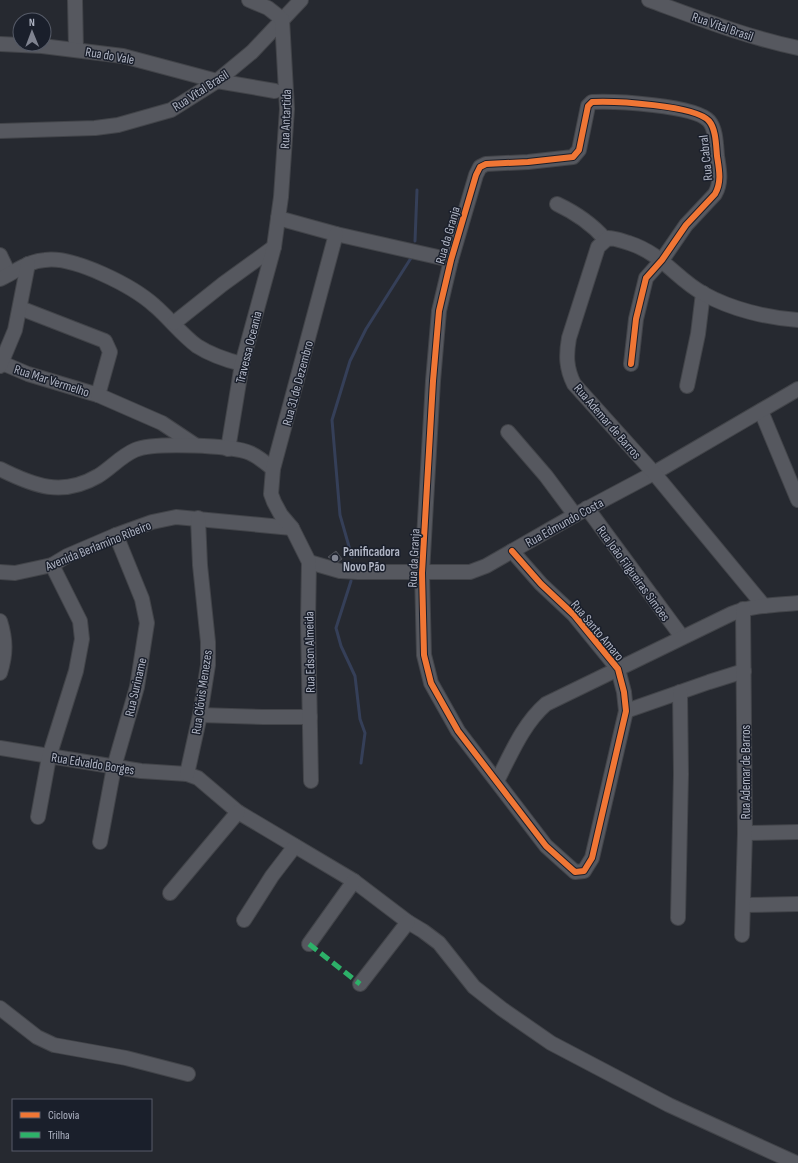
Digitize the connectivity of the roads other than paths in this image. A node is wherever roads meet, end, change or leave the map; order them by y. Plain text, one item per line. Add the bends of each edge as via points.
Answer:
1 (75, 0) edge
2 (250, 0) edge
3 (301, 0) edge
4 (649, 0) edge
5 (287, 11) edge
6 (0, 44) edge
7 (798, 48) edge
8 (76, 49) junction
9 (216, 81) junction
10 (275, 91) dead end
11 (0, 131) edge
12 (476, 176) joint
13 (557, 204) dead end
14 (278, 218) junction
15 (336, 234) junction
16 (606, 239) junction
17 (274, 247) junction
18 (0, 255) edge
19 (451, 260) junction
20 (662, 260) junction
21 (28, 264) junction
22 (5, 276) edge
23 (703, 293) junction
24 (20, 308) junction
25 (798, 320) edge
26 (174, 323) junction
27 (1, 364) edge
28 (242, 364) junction
29 (631, 364) dead end
30 (687, 386) dead end
31 (798, 389) edge
32 (98, 395) junction
33 (761, 411) junction
34 (508, 432) dead end
35 (196, 445) junction
36 (228, 449) junction
37 (0, 468) edge
38 (272, 469) junction
39 (654, 473) junction
40 (798, 500) edge
41 (581, 512) junction
42 (198, 518) junction
43 (292, 528) junction
44 (116, 535) junction
45 (512, 551) junction
46 (309, 562) junction
47 (52, 565) junction
48 (0, 572) edge
49 (422, 573) junction
50 (798, 603) edge
51 (764, 606) junction
52 (743, 609) junction
53 (0, 621) edge
54 (682, 637) junction
55 (618, 669) junction
56 (744, 671) junction
57 (0, 673) edge
58 (680, 692) junction
59 (626, 711) junction
60 (200, 715) junction
61 (310, 717) junction
62 (0, 748) edge
63 (49, 756) junction
64 (114, 766) junction
65 (187, 774) junction
66 (311, 781) dead end
67 (497, 781) junction
68 (238, 812) junction
69 (38, 816) dead end
70 (798, 832) edge
71 (745, 833) junction
72 (100, 842) dead end
73 (295, 846) junction
74 (592, 858) joint
75 (354, 881) junction
76 (170, 893) dead end
77 (798, 904) edge
78 (744, 905) junction
79 (678, 918) dead end
80 (244, 920) dead end
81 (408, 922) junction
82 (742, 935) dead end
83 (309, 944) dead end
84 (360, 984) dead end
85 (0, 1008) edge
86 (188, 1074) dead end
87 (796, 1163) edge

1 - 8 street
2 - 5 street via 268,8
3 - 5 street, Rua Vital Brasil
4 - 7 street, Rua Vital Brasil via 734,32
5 - 9 street, Rua Vital Brasil via 252,52
5 - 14 street, Rua Antartida via 287,109
6 - 8 street, Rua do Vale
8 - 9 street, Rua do Vale via 144,61
9 - 10 street, Rua do Vale
9 - 11 street, Rua Vital Brasil via 171,110 118,125 64,130
12 - 19 street, Rua da Granja
12 - 20 street, Rua Cabral via 480,167 486,164 573,157 579,150 588,106 592,102 670,107 700,114 714,130 720,172 718,188 675,238
13 - 16 street via 572,211
14 - 15 street
14 - 17 street, Rua Antartida
15 - 19 street
15 - 38 street, Rua 31 de Dezembro
16 - 20 street via 616,239 643,248
16 - 39 street, Rua Ademar de Barros via 598,247 569,338 567,364 574,384
17 - 26 street
17 - 28 street, Travessa Oceania
18 - 22 street
19 - 49 street, Rua da Granja via 439,312 432,381
20 - 23 street
20 - 29 street, Rua Cabral via 646,278 643,288 636,319
21 - 22 street
21 - 24 street, Rua Mar Vermelho
21 - 26 street via 55,259 86,268 147,298
23 - 25 street via 740,308
23 - 30 street via 698,334
24 - 27 street, Rua Mar Vermelho via 15,330
24 - 32 street, Rua Mar Vermelho via 105,341 110,352
26 - 28 street via 205,351
27 - 32 street, Rua Mar Vermelho
28 - 36 street, Travessa Oceania
31 - 33 street, Rua Edmundo Costa
32 - 35 street via 162,423
33 - 39 street, Rua Edmundo Costa
33 - 40 street
34 - 41 street, Rua João Filgueiras Simões
35 - 36 street
35 - 37 street via 160,444 136,449 98,476 64,487 42,487
36 - 38 street via 250,452
38 - 43 street, Rua 31 de Dezembro via 271,494 276,508
39 - 41 street, Rua Edmundo Costa
39 - 51 street, Rua Ademar de Barros
41 - 45 street, Rua Edmundo Costa
41 - 54 street, Rua João Filgueiras Simões
42 - 43 street, Avenida Berlamino Ribeiro
42 - 44 street, Avenida Berlamino Ribeiro via 176,517
42 - 60 street, Rua Clóvis Menezes via 208,642 208,665
43 - 46 street, Rua Edson Almeida
44 - 47 street, Avenida Berlamino Ribeiro
44 - 64 street, Rua Suriname via 142,599 147,623 137,687
45 - 49 street, Rua Edmundo Costa via 470,572
45 - 55 street, Rua Santo Amaro via 541,584 574,615
46 - 49 street, Rua Edmundo Costa via 348,572
46 - 61 street, Rua Edson Almeida
47 - 48 street, Avenida Berlamino Ribeiro via 31,571
47 - 63 street via 80,621 82,639 76,671
49 - 67 street, Rua da Granja via 424,655 431,683 458,731
50 - 51 street
51 - 52 street
52 - 54 street
52 - 56 street, Rua Ademar de Barros
53 - 57 street via 6,643
54 - 55 street
55 - 59 street, Rua Santo Amaro
55 - 67 street via 559,696 536,713
56 - 58 street
56 - 71 street, Rua Ademar de Barros
58 - 59 street
58 - 79 street
59 - 74 street, Rua Santo Amaro
60 - 61 street
60 - 65 street, Rua Clóvis Menezes
61 - 66 street, Rua Edson Almeida
62 - 63 street, Rua Edvaldo Borges
63 - 64 street, Rua Edvaldo Borges
63 - 69 street
64 - 65 street, Rua Edvaldo Borges
64 - 72 street, Rua Suriname
65 - 68 street via 198,778
67 - 74 street, Rua da Granja via 546,846 569,868 575,872 584,871
68 - 73 street
68 - 76 street
70 - 71 street
71 - 78 street, Rua Ademar de Barros
73 - 75 street
73 - 80 street
75 - 81 street
75 - 83 street
77 - 78 street
78 - 82 street, Rua Ademar de Barros
81 - 84 street
81 - 87 street via 439,943 474,987 551,1043 669,1105
85 - 86 street via 37,1037 54,1045 126,1058

